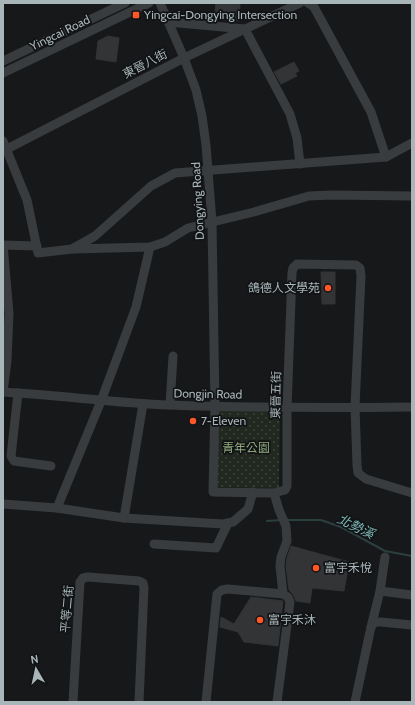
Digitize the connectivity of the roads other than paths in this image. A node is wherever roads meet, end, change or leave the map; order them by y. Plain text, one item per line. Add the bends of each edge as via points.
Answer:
1 (125, 3) edge
2 (150, 3) edge
3 (160, 3) edge
4 (300, 3) edge
5 (308, 3) edge
6 (168, 22) junction
7 (245, 29) junction
8 (184, 58) junction
9 (3, 61) edge
10 (3, 73) edge
11 (412, 143) edge
12 (4, 147) edge
13 (386, 157) junction
14 (300, 164) junction
15 (209, 171) junction
16 (412, 196) edge
17 (212, 222) junction
18 (3, 245) edge
19 (37, 246) junction
20 (150, 247) junction
21 (72, 249) junction
22 (173, 356) dead end
23 (3, 392) edge
24 (18, 393) junction
25 (101, 401) junction
26 (143, 404) junction
27 (170, 405) junction
28 (215, 406) junction
29 (355, 407) junction
30 (412, 407) edge
31 (287, 408) junction
32 (51, 466) dead end
33 (253, 492) junction
34 (274, 493) junction
35 (412, 493) edge
36 (3, 504) edge
37 (57, 508) junction
38 (124, 518) junction
39 (228, 523) junction
40 (154, 544) dead end
41 (385, 557) dead end
42 (380, 591) junction
43 (283, 594) junction
44 (412, 595) edge
45 (412, 625) edge
46 (371, 627) junction
47 (73, 702) edge
48 (139, 702) edge
49 (206, 702) edge
50 (277, 702) edge
51 (355, 702) edge

1 - 9 street, Yingcai Road
2 - 10 street, Yingcai Road
3 - 6 street, Dongying Road
4 - 7 street, 東晉八街
5 - 13 street via 314,7 371,112
6 - 7 street
6 - 8 street, Dongying Road
7 - 8 street, 東晉八街
7 - 14 street via 290,114 297,138
8 - 12 street, 東晉八街
8 - 15 street, Dongying Road via 202,116
11 - 13 street
12 - 19 street via 27,200
13 - 14 street
14 - 15 street
15 - 17 street, Dongying Road
15 - 21 street via 176,173 151,186 95,236
16 - 17 street via 309,196
17 - 20 street via 188,228 165,242
17 - 28 street, Dongying Road
18 - 19 street
18 - 23 street via 9,313
19 - 21 street via 38,253
20 - 21 street
20 - 25 street via 136,307
22 - 27 street
23 - 24 street, Dongjin Road
24 - 25 street, Dongjin Road
24 - 32 street via 11,456 14,461
25 - 26 street, Dongjin Road
25 - 37 street
26 - 27 street, Dongjin Road
26 - 38 street
27 - 28 street, Dongjin Road
28 - 31 street, Dongjin Road
28 - 33 street, Dongying Road via 214,492
29 - 30 street, Dongjin Road
29 - 31 street, Dongjin Road
29 - 31 street, 東晉五街 via 360,268 356,265 297,264 292,273
29 - 35 street via 358,473 366,479
31 - 34 street, 東晉五街 via 287,486 285,490
33 - 34 street
33 - 39 street via 248,509 233,522
34 - 43 street via 286,526 287,541 280,566
36 - 37 street
37 - 38 street
38 - 39 street
39 - 40 street via 216,548
41 - 42 street
42 - 44 street
42 - 46 street
43 - 49 street via 228,589 217,594
43 - 50 street via 290,602
45 - 46 street via 375,622
46 - 51 street
47 - 48 street, 平等二街 via 80,582 88,576 139,581 143,584

